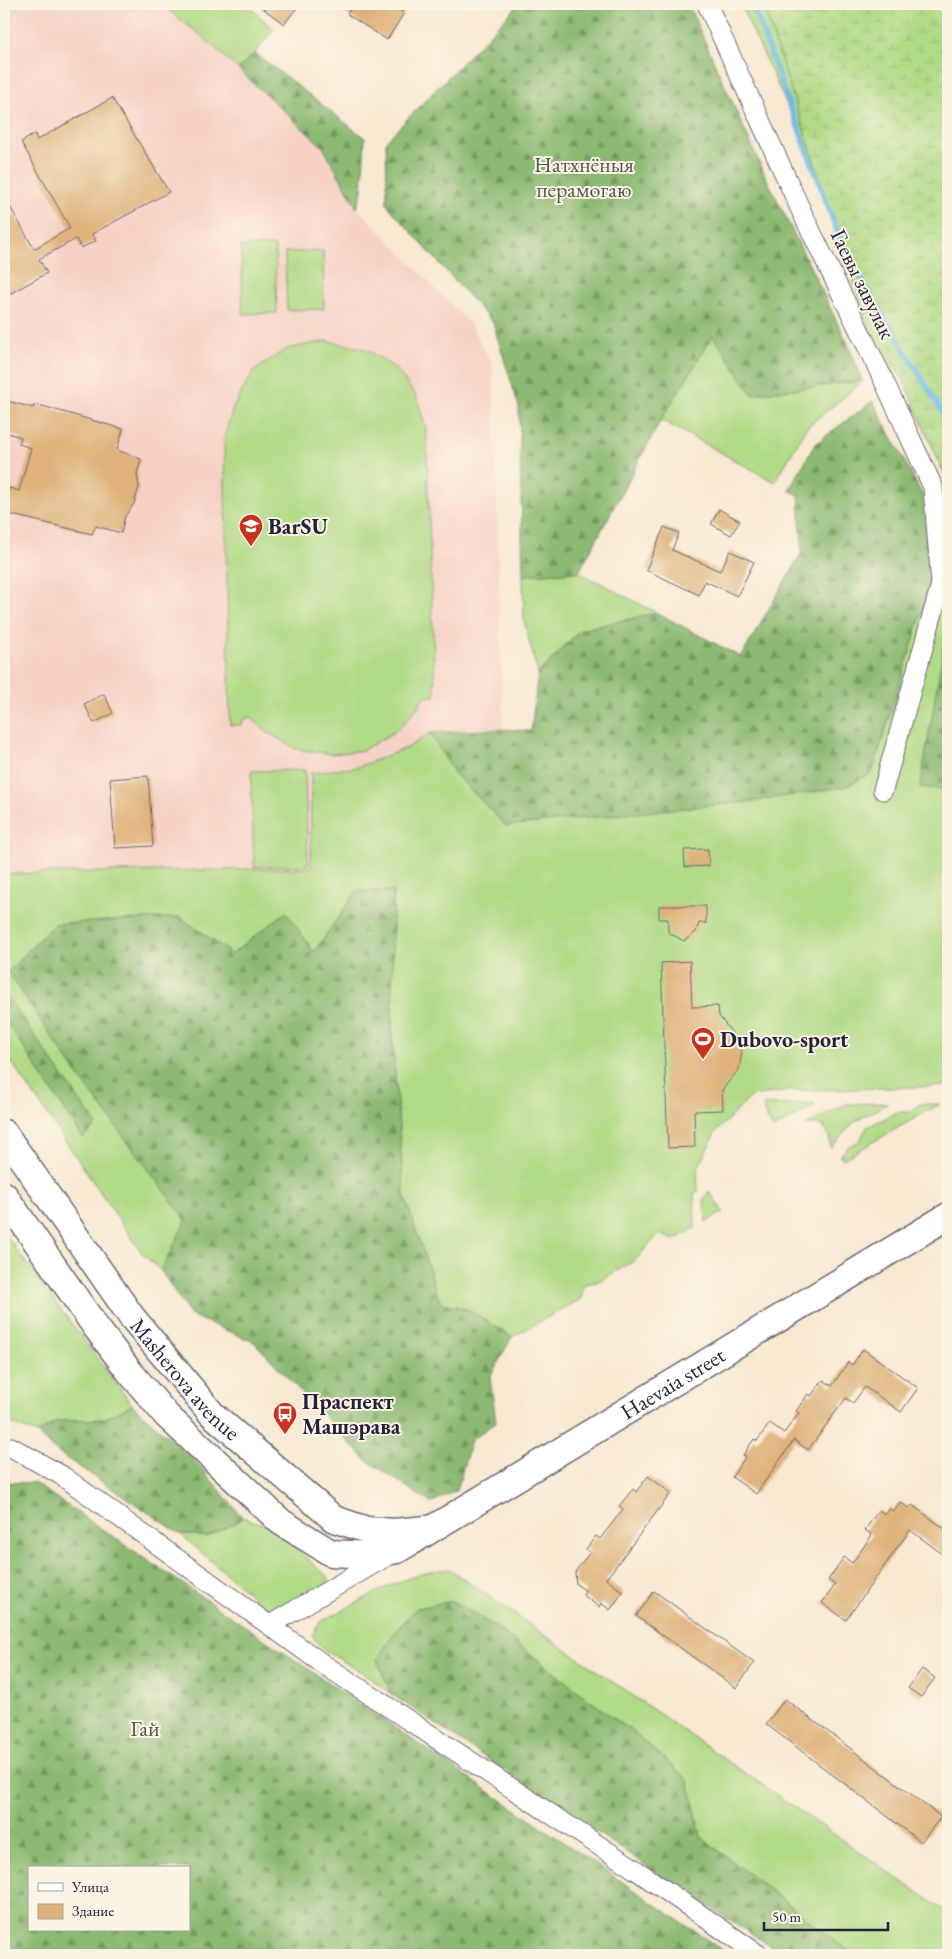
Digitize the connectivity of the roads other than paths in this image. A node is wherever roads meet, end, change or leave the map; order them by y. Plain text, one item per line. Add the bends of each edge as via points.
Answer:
1 (707, 4) edge
2 (945, 587) edge
3 (883, 790) dead end
4 (4, 1133) edge
5 (4, 1195) edge
6 (948, 1216) edge
7 (11, 1447) dead end
8 (433, 1528) junction
9 (397, 1550) junction
10 (270, 1626) junction
11 (759, 1955) edge

1 - 2 street, Гаевы завулак via 805,219 933,486
2 - 3 street
4 - 8 main road, Masherova avenue via 131,1316 212,1414 334,1519 367,1530 394,1532
5 - 9 main road, Masherova avenue via 95,1326 167,1416 281,1522 331,1553 369,1555
6 - 8 main road, Haevaia street
7 - 10 street via 61,1475
8 - 9 main road, Haevaia street
9 - 10 street
10 - 11 street

